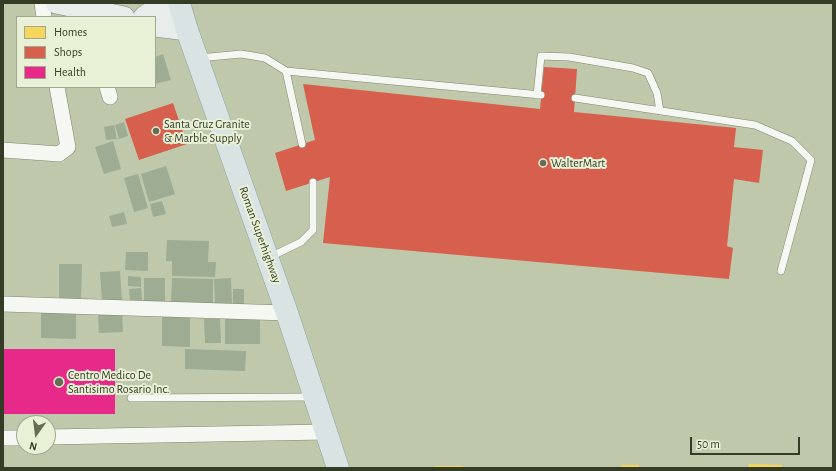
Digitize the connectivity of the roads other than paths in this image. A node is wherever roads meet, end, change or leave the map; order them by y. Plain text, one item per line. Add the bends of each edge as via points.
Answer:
1 (42, 3) edge
2 (56, 3) edge
3 (182, 15) edge
4 (44, 16) edge
5 (119, 16) edge
6 (145, 16) edge
7 (156, 26) edge
8 (197, 58) junction
9 (286, 71) junction
10 (57, 88) edge
11 (575, 98) dead end
12 (660, 111) junction
13 (302, 144) dead end
14 (3, 150) edge
15 (313, 182) dead end
16 (268, 258) junction
17 (781, 271) dead end
18 (3, 304) edge
19 (287, 313) junction
20 (316, 397) junction
21 (131, 398) dead end
22 (326, 432) junction
23 (56, 437) edge
24 (3, 438) edge
25 (16, 438) edge
26 (338, 468) edge

1 - 4 street
2 - 5 street
3 - 6 street
3 - 7 street
3 - 8 main road, Roman Superhighway
8 - 9 lane via 241,54 265,58
8 - 16 main road, Roman Superhighway
9 - 12 lane via 539,95 541,56 569,57 648,73 657,93
9 - 13 lane
10 - 14 street via 68,147 59,154
11 - 12 lane
12 - 17 lane via 755,125 792,141 811,160
15 - 16 lane via 313,230 301,242
16 - 19 main road, Roman Superhighway
18 - 19 street
19 - 20 main road, Roman Superhighway
20 - 21 lane
20 - 22 main road, Roman Superhighway
22 - 23 street
22 - 26 main road, Roman Superhighway
24 - 25 street

